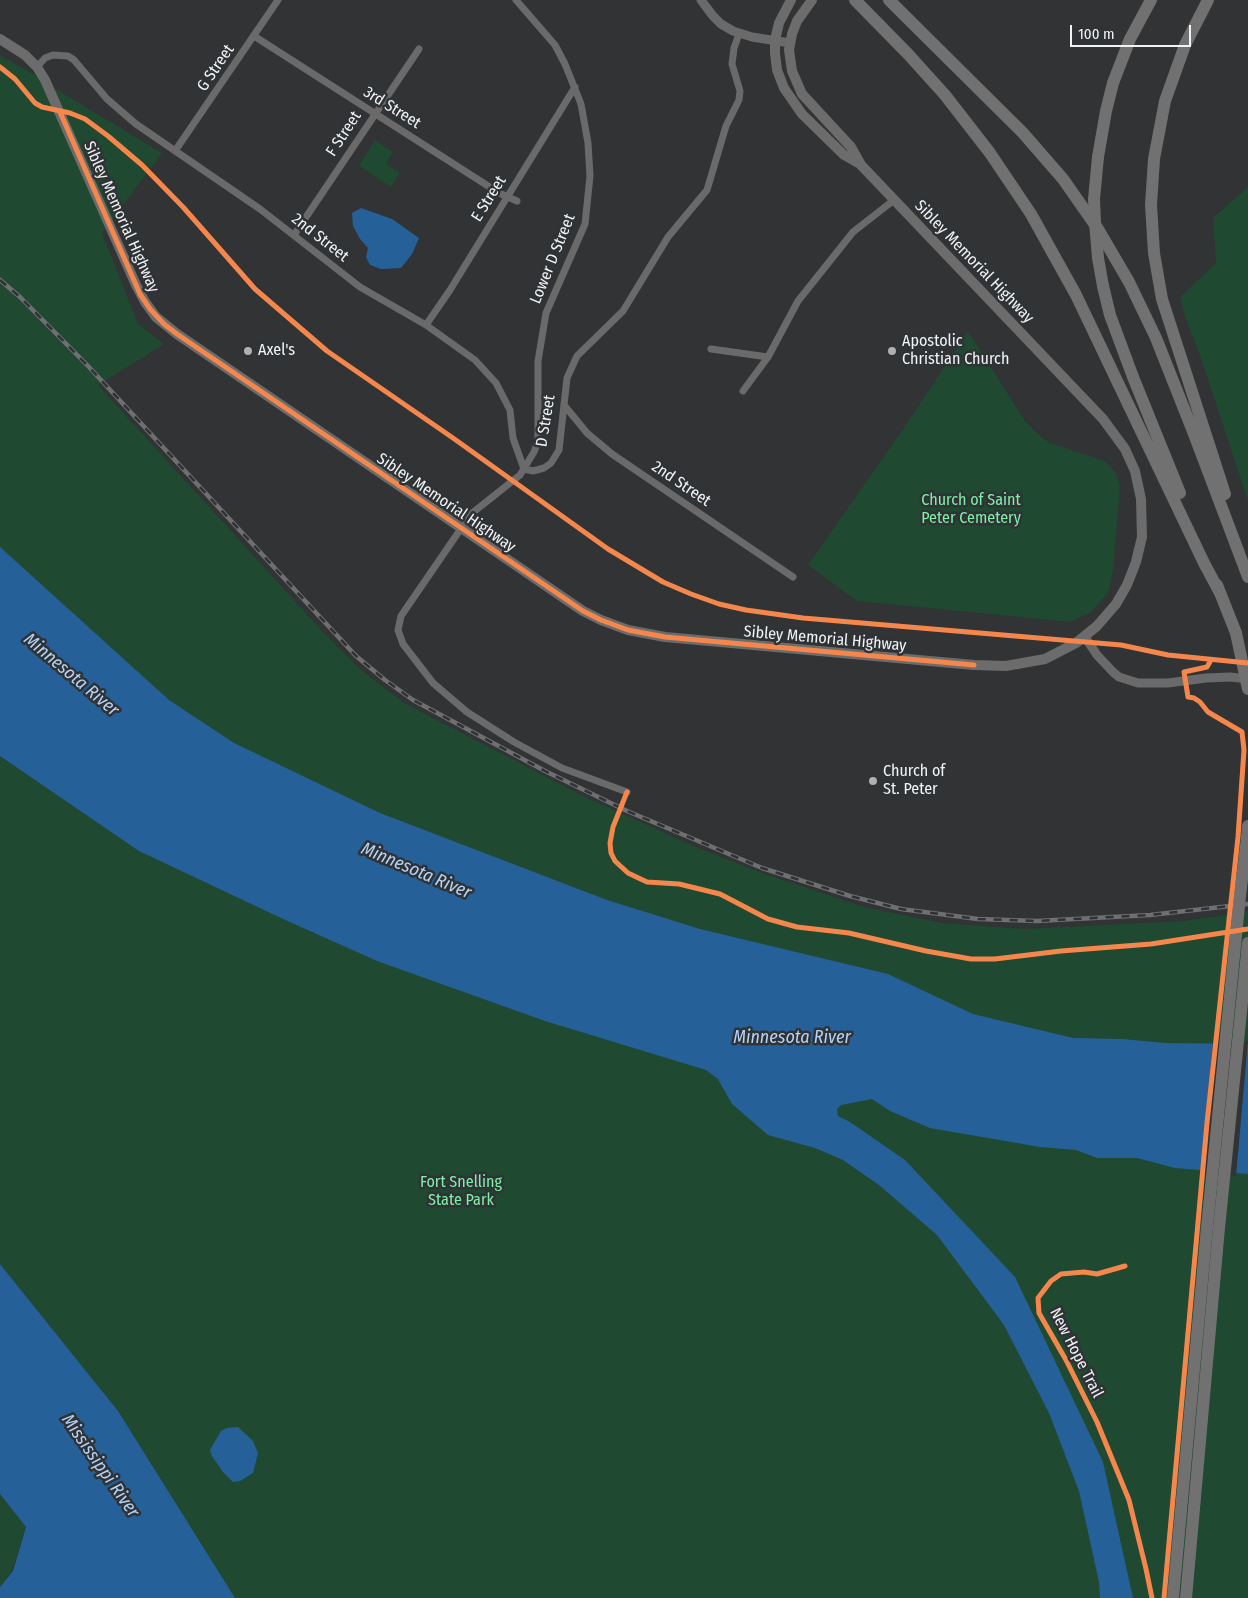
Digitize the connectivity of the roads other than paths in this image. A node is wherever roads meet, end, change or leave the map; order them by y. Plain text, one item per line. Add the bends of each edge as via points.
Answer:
1 (278, 0) edge
2 (516, 0) edge
3 (701, 0) edge
4 (791, 0) edge
5 (812, 0) edge
6 (855, 0) edge
7 (888, 0) edge
8 (1151, 0) edge
9 (1208, 0) edge
10 (739, 34) junction
11 (254, 36) junction
12 (0, 39) edge
13 (776, 40) junction
14 (790, 43) junction
15 (419, 49) dead end
16 (37, 67) junction
17 (574, 87) junction
18 (375, 113) junction
19 (175, 151) junction
20 (861, 165) junction
21 (507, 196) junction
22 (894, 200) junction
23 (517, 201) dead end
24 (294, 235) junction
25 (426, 325) junction
26 (711, 349) dead end
27 (768, 357) junction
28 (743, 391) dead end
29 (564, 404) junction
30 (524, 469) junction
31 (460, 528) junction
32 (1248, 573) edge
33 (793, 576) dead end
34 (1248, 577) edge
35 (1220, 593) junction
36 (1085, 637) junction
37 (1248, 679) edge
38 (1248, 689) edge
39 (627, 792) dead end
40 (1247, 832) edge
41 (1248, 943) edge
42 (1173, 1598) edge
43 (1186, 1598) edge

1 - 11 street, G Street
2 - 17 street, Lower D Street via 555,45
3 - 10 street via 721,24
4 - 13 main road via 779,23
5 - 14 main road via 797,21
6 - 35 highway via 944,95 990,153 1031,214 1076,294
7 - 34 highway via 1023,133 1059,174 1098,229 1156,338
8 - 35 highway, bridge via 1130,39 1106,111 1094,199 1098,258 1110,315
9 - 32 highway via 1176,67 1162,112 1152,182 1153,242 1169,322
10 - 13 street
10 - 29 street, D Street via 732,64 740,100 726,126 707,190 668,237 623,311 577,356 566,378
11 - 18 street, 3rd Street
11 - 19 street, G Street
12 - 16 main road, Sibley Memorial Highway via 19,50
13 - 14 street
13 - 20 main road via 777,70 790,98 844,154
14 - 20 main road via 790,63 797,86 851,148
15 - 18 street, F Street
16 - 19 street, 2nd Street via 53,55 68,56 120,112
16 - 31 main road, Sibley Memorial Highway via 136,285 156,317
17 - 21 street, E Street
17 - 30 street, Lower D Street via 588,143 588,204 584,224 546,313 538,361 538,441
18 - 21 street, 3rd Street
18 - 24 street, F Street
19 - 24 street, 2nd Street
20 - 22 main road, Sibley Memorial Highway
21 - 23 street, 3rd Street
21 - 25 street, E Street
22 - 27 street via 853,232 798,301
22 - 36 main road, Sibley Memorial Highway via 1103,419 1130,460 1142,512 1142,537 1136,562 1116,604
24 - 25 street, 2nd Street via 360,287
25 - 30 street, 2nd Street via 475,360 496,383 510,410 513,438
26 - 27 street
27 - 28 street
29 - 30 street, D Street via 559,450 544,468
29 - 33 street, 2nd Street via 587,433 612,454
30 - 31 street via 514,481 471,514
31 - 36 main road, Sibley Memorial Highway via 583,611 611,624 649,635 994,666 1045,658
31 - 39 street via 402,616 398,630 403,644 433,683 467,712 562,768
35 - 38 highway, bridge via 1236,633
36 - 37 street via 1113,672 1138,683
40 - 42 highway, bridge
41 - 43 highway

